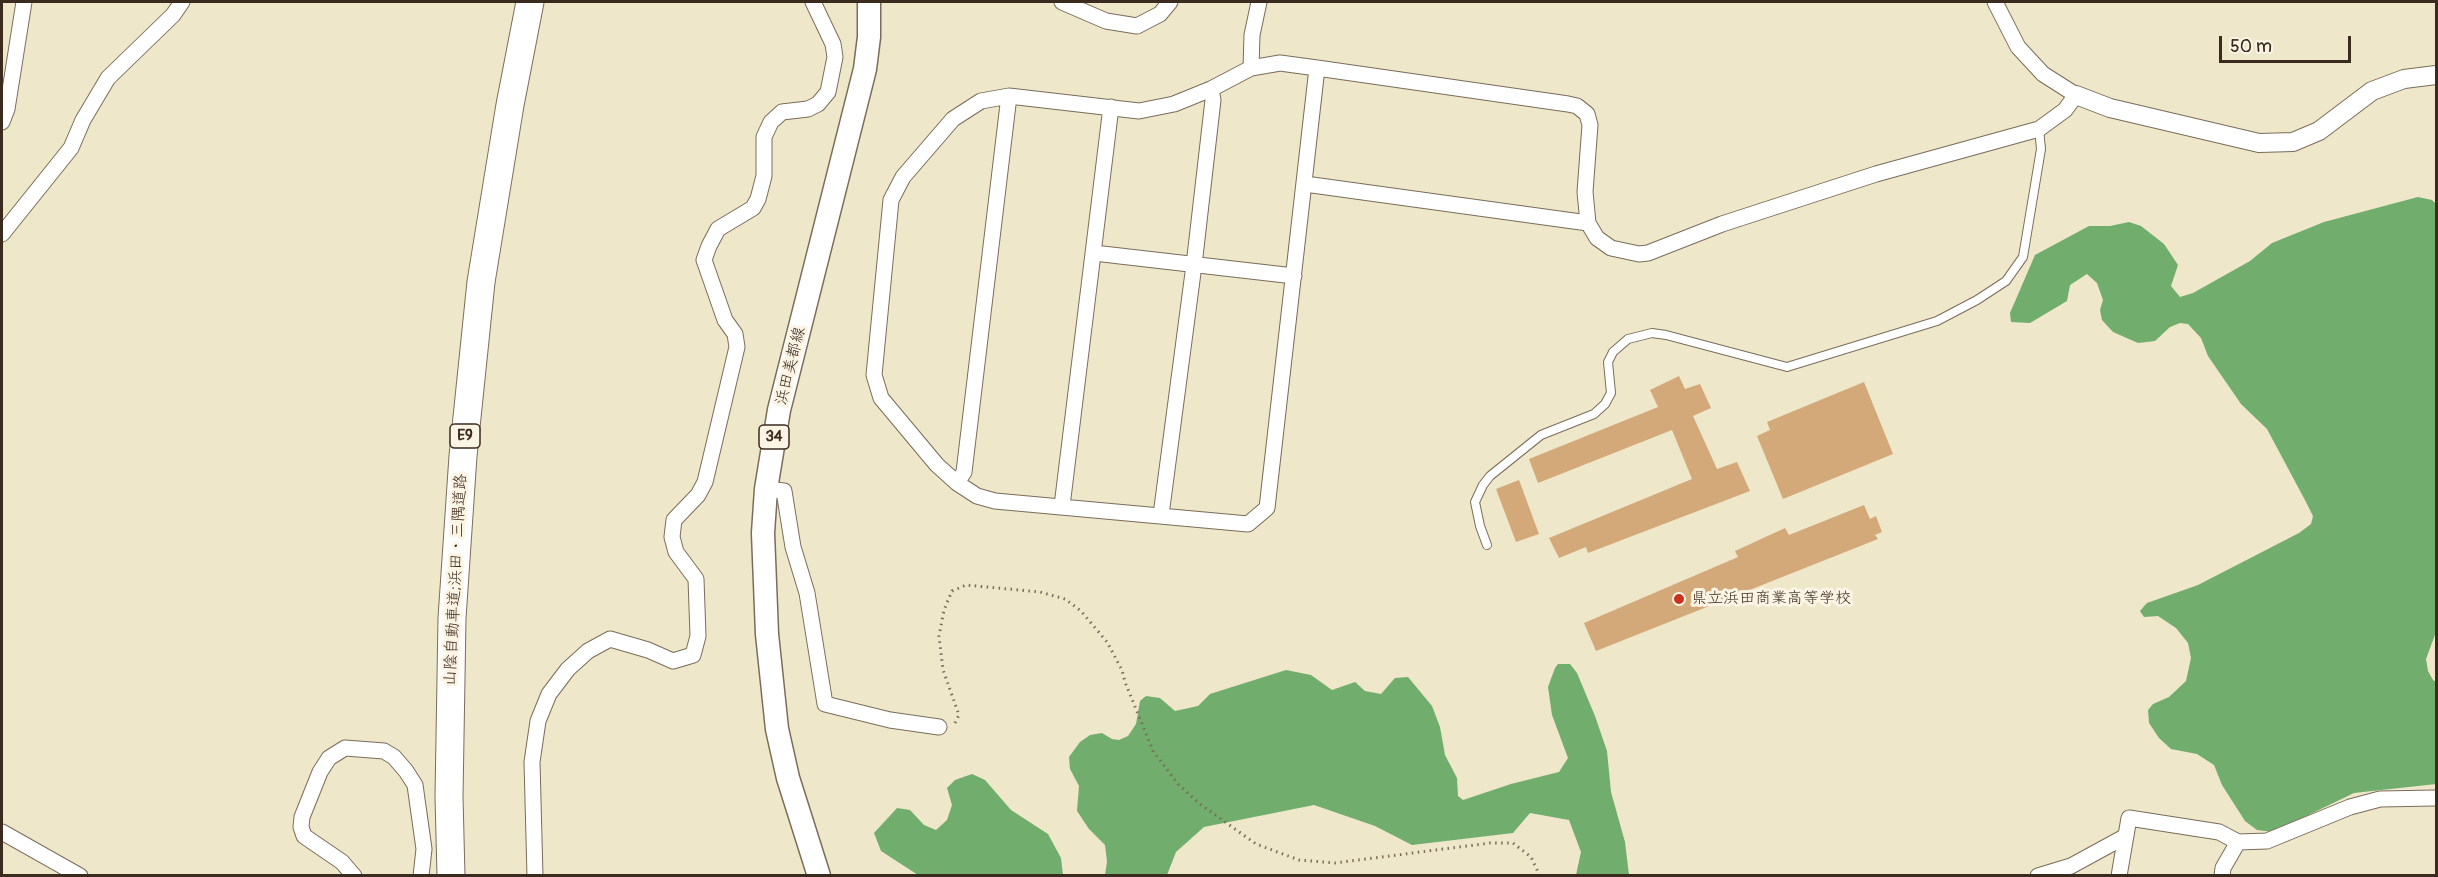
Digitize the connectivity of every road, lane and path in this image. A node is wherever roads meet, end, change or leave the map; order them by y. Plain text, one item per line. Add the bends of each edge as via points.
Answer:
1 (24, 2) edge
2 (182, 2) edge
3 (530, 2) edge
4 (813, 2) edge
5 (869, 2) edge
6 (1062, 2) edge
7 (1170, 2) edge
8 (1259, 2) edge
9 (1995, 2) edge
10 (1317, 68) junction
11 (1251, 69) junction
12 (2436, 75) edge
13 (1211, 89) junction
14 (2076, 95) junction
15 (1010, 96) junction
16 (1112, 107) junction
17 (2, 122) edge
18 (2039, 129) junction
19 (1305, 184) junction
20 (1588, 224) junction
21 (2, 234) edge
22 (1094, 253) junction
23 (1194, 265) junction
24 (1294, 276) junction
25 (957, 483) junction
26 (766, 489) junction
27 (1062, 507) junction
28 (1161, 515) junction
29 (1487, 545) dead end
30 (939, 727) joint
31 (2436, 798) edge
32 (2, 832) edge
33 (2126, 836) junction
34 (2238, 842) junction
35 (80, 876) edge
36 (354, 876) edge
37 (420, 876) edge
38 (451, 876) edge
39 (535, 876) edge
40 (819, 876) edge
41 (1540, 876) edge
42 (2038, 876) edge
43 (2119, 876) edge
44 (2222, 876) edge

1 - 17 street
2 - 21 street via 108,78 71,148
3 - 38 highway, 山陰自動車道;浜田・三隅道路 / E9 via 481,282 463,456 452,618 448,797
4 - 39 street via 834,44 828,92 818,104 782,112 771,122 764,137 764,176 758,199 753,208 718,229 704,260 737,347 705,482 674,520 672,537 676,552 696,579 698,636 693,655 674,661 610,639 588,651 568,669 549,694 538,721 532,762
5 - 26 main road, 浜田美都線 / 34 via 865,69 779,411
6 - 7 street via 1106,21 1137,26 1160,14
8 - 11 street via 1252,34
9 - 14 street via 2018,47 2043,74
10 - 11 street via 1280,63
10 - 19 street
10 - 20 street via 1577,106 1587,114 1590,125 1585,192
11 - 13 street
12 - 14 street via 2404,79 2372,91 2319,131 2293,142 2259,143 2110,108
13 - 16 street via 1174,104 1139,111
13 - 23 street via 1213,100
14 - 18 street via 2065,110
15 - 16 street
15 - 25 street via 964,472
15 - 25 street via 981,101 953,119 903,177 891,200 874,375 881,398 891,413
16 - 22 street
18 - 20 street via 1876,174 1722,224 1648,253 1611,248 1597,238
18 - 29 lane via 2041,149 2023,257 2006,281 1937,321 1787,368 1666,335 1652,333 1628,339 1608,362 1611,393 1605,404 1594,414 1541,435 1483,485 1475,502
19 - 20 street
19 - 24 street
22 - 23 street
22 - 27 street
23 - 24 street
23 - 28 street
24 - 28 street via 1267,508 1248,524
25 - 27 street via 977,496 995,501
26 - 30 street via 784,491 793,547 807,593 825,704
26 - 40 main road, 浜田美都線 / 34 via 763,533 772,690 788,778
27 - 28 street
30 - 41 path via 957,723 959,715 943,670 939,636 952,591 966,585 1040,592 1065,599 1081,611 1107,642 1153,751 1178,783 1256,844 1299,860 1335,863 1513,843 1531,857
31 - 34 street via 2380,799 2267,841
32 - 35 street
33 - 34 street via 2129,818 2219,832
33 - 42 street via 2071,866
33 - 43 street
34 - 44 street
36 - 37 street via 342,862 304,836 301,827 320,772 329,758 345,748 384,751 394,757 415,785 424,849

